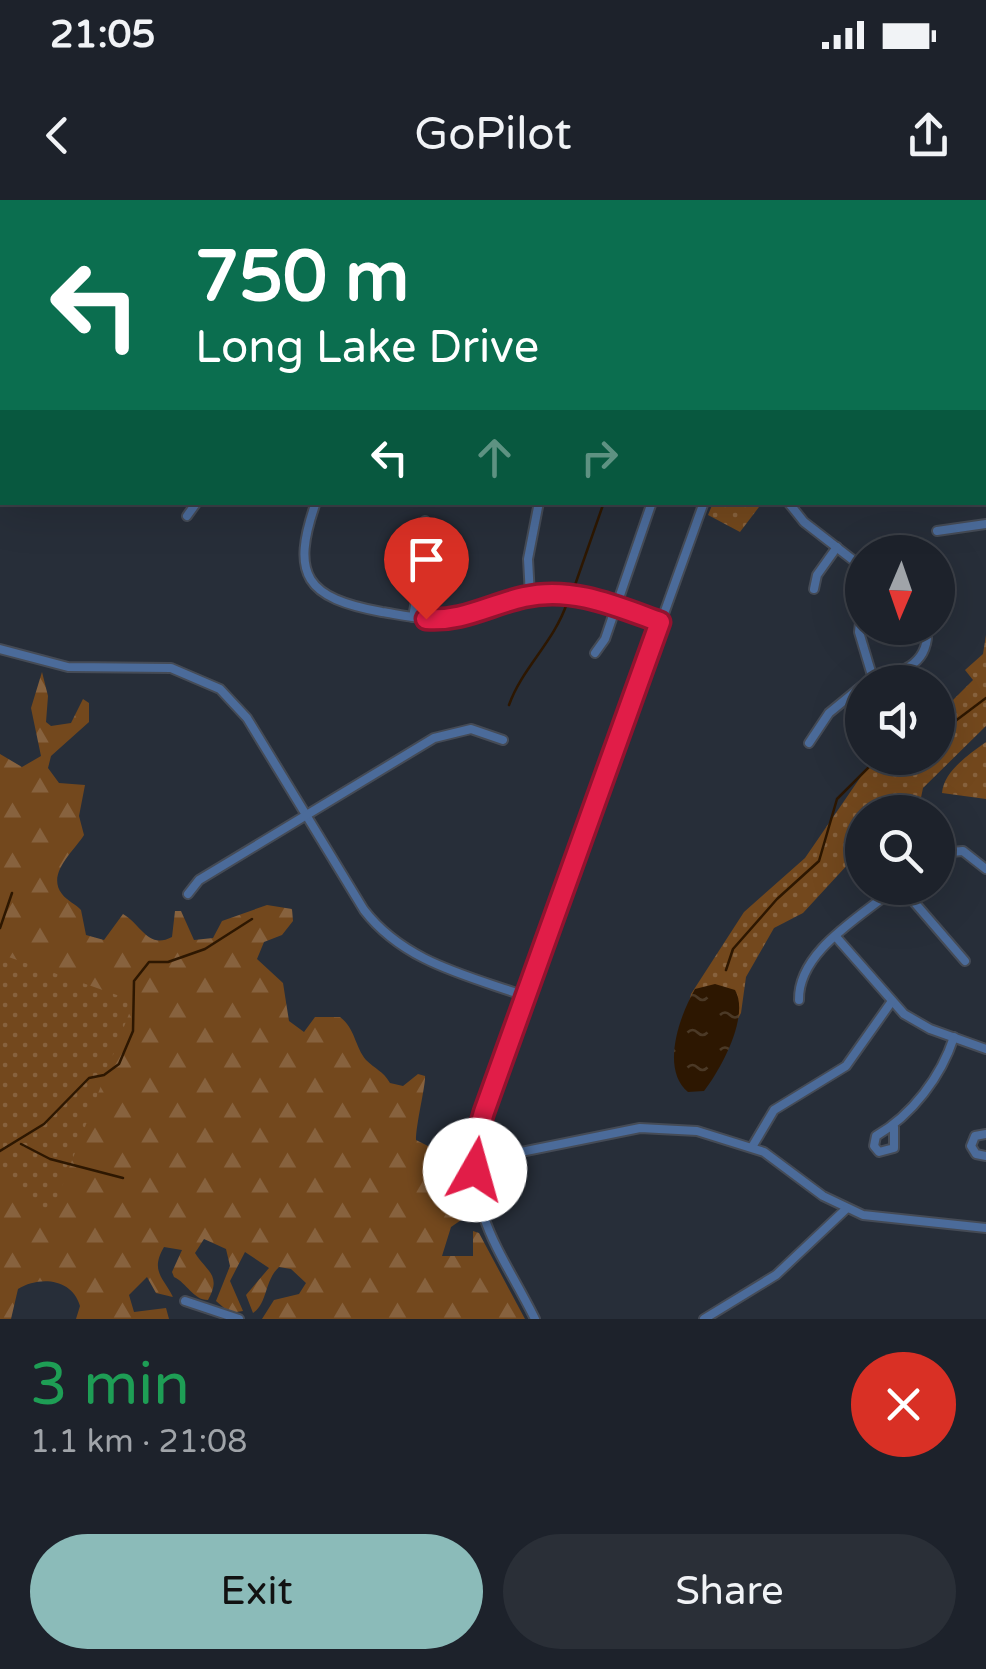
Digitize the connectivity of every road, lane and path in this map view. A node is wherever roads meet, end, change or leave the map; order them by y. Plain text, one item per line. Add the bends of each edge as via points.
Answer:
1 (194, 505) edge
2 (315, 505) edge
3 (538, 505) edge
4 (651, 505) edge
5 (703, 505) edge
6 (790, 505) edge
7 (187, 516) dead end
8 (425, 520) dead end
9 (986, 524) edge
10 (937, 531) dead end
11 (836, 547) junction
12 (845, 554) edge
13 (814, 589) dead end
14 (530, 596) junction
15 (616, 606) junction
16 (413, 618) junction
17 (660, 622) junction
18 (0, 649) edge
19 (594, 654) dead end
20 (845, 699) edge
21 (503, 740) dead end
22 (809, 743) dead end
23 (306, 815) junction
24 (955, 851) edge
25 (986, 869) edge
26 (188, 894) dead end
27 (877, 905) edge
28 (914, 905) edge
29 (836, 938) junction
30 (965, 961) dead end
31 (525, 996) junction
32 (800, 1000) dead end
33 (892, 1001) junction
34 (954, 1037) junction
35 (986, 1048) edge
36 (894, 1126) dead end
37 (986, 1134) edge
38 (752, 1147) junction
39 (476, 1156) junction
40 (986, 1156) edge
41 (846, 1209) junction
42 (986, 1228) edge
43 (184, 1301) dead end
44 (239, 1319) edge
45 (535, 1319) edge
46 (704, 1319) edge

1 - 7 street
2 - 16 street via 302,553 316,588 339,604
3 - 14 street via 528,560
4 - 15 street
5 - 17 street
6 - 11 street
8 - 16 street
9 - 10 street
11 - 12 street
11 - 13 street
14 - 15 street via 572,595
14 - 16 street via 461,618
15 - 17 street
15 - 19 street
17 - 31 street
18 - 23 street via 68,667 171,668 209,682 240,708
20 - 22 street
21 - 23 street via 479,730 441,735
23 - 26 street via 199,880
23 - 31 street via 364,910 391,939 421,958
24 - 25 street
27 - 29 street
28 - 30 street
29 - 32 street via 806,966
29 - 33 street
31 - 39 street via 477,1135
33 - 34 street via 913,1020
33 - 38 street via 846,1066 774,1110
34 - 35 street
34 - 36 street via 940,1073
37 - 40 street via 970,1146
38 - 39 street via 697,1131 650,1127
38 - 41 street
39 - 45 street via 475,1187 486,1230
41 - 42 street via 893,1221
41 - 46 street via 776,1275
43 - 44 street

